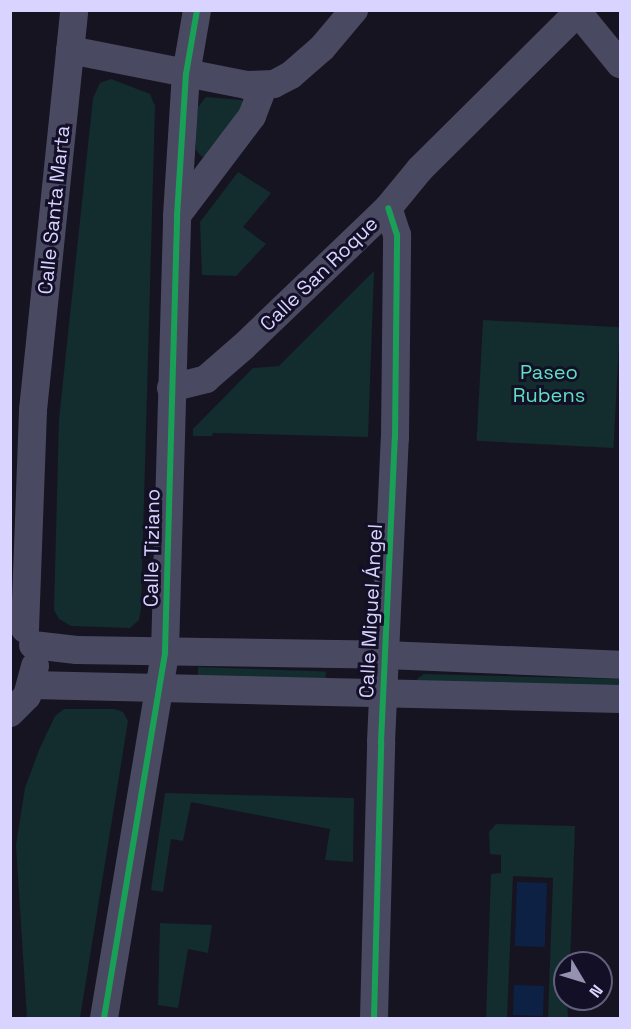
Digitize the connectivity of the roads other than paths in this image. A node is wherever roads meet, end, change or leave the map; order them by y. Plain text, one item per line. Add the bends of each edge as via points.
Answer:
1 (74, 10) edge
2 (196, 10) edge
3 (354, 10) edge
4 (578, 11) edge
5 (70, 50) junction
6 (621, 64) edge
7 (186, 74) junction
8 (264, 85) junction
9 (388, 208) junction
10 (177, 216) junction
11 (171, 388) junction
12 (33, 410) junction
13 (10, 476) edge
14 (23, 630) edge
15 (165, 652) junction
16 (386, 655) junction
17 (621, 665) edge
18 (160, 687) junction
19 (383, 694) junction
20 (621, 699) edge
21 (21, 701) edge
22 (10, 734) edge
23 (104, 1018) edge
24 (374, 1018) edge

1 - 5 street, Calle Santa Marta
2 - 7 street, Calle Tiziano
3 - 8 street via 322,48 291,75
4 - 6 street
4 - 9 street, Calle San Roque via 420,168
5 - 7 street
5 - 12 street, Calle Santa Marta
7 - 8 street
7 - 10 street, Calle Tiziano
8 - 10 street via 252,116
9 - 11 street, Calle San Roque via 206,380
9 - 16 street, Calle Miguel Ángel via 398,235
10 - 11 street, Calle Tiziano
11 - 15 street, Calle Tiziano
12 - 13 street, Calle Santa Marta
12 - 14 street, Calle Santa Marta
14 - 15 street
14 - 21 street, Calle Santa Marta via 36,665
15 - 16 street
15 - 18 street, Calle Tiziano
16 - 17 street
16 - 19 street, Calle Miguel Ángel
18 - 19 street
18 - 21 street
18 - 23 street, Calle Tiziano
19 - 20 street
19 - 24 street, Calle Miguel Ángel
21 - 22 street, Calle Santa Marta

